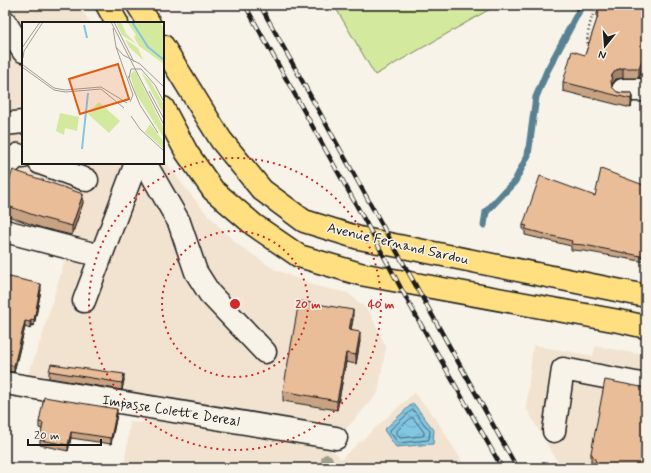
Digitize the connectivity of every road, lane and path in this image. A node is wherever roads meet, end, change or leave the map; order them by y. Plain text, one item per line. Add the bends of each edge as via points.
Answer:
1 (107, 5) edge
2 (138, 5) edge
3 (596, 5) edge
4 (5, 22) edge
5 (116, 22) edge
6 (148, 22) edge
7 (164, 48) edge
8 (22, 49) edge
9 (590, 49) edge
10 (623, 90) dead end
11 (646, 90) edge
12 (164, 110) edge
13 (22, 122) edge
14 (5, 124) edge
15 (22, 157) edge
16 (43, 164) edge
17 (136, 164) edge
18 (146, 164) edge
19 (5, 168) edge
20 (87, 180) dead end
21 (5, 231) edge
22 (101, 256) junction
23 (646, 296) edge
24 (84, 301) dead end
25 (646, 327) edge
26 (265, 352) dead end
27 (5, 384) edge
28 (646, 385) edge
29 (554, 431) dead end
30 (336, 438) dead end

1 - 5 main road
2 - 6 main road
3 - 9 path via 587,42
4 - 8 street
7 - 23 main road, Avenue Fernand Sardou via 221,140 262,190 304,221 359,238
10 - 11 street
12 - 25 main road via 187,153 213,190 254,225 298,256 360,274
13 - 14 street
15 - 19 street via 18,155
16 - 20 street
17 - 22 street
18 - 26 street via 179,222 196,272 210,294
21 - 22 street
22 - 24 street
27 - 30 street, Impasse Colette Dereal
28 - 29 street via 563,369

